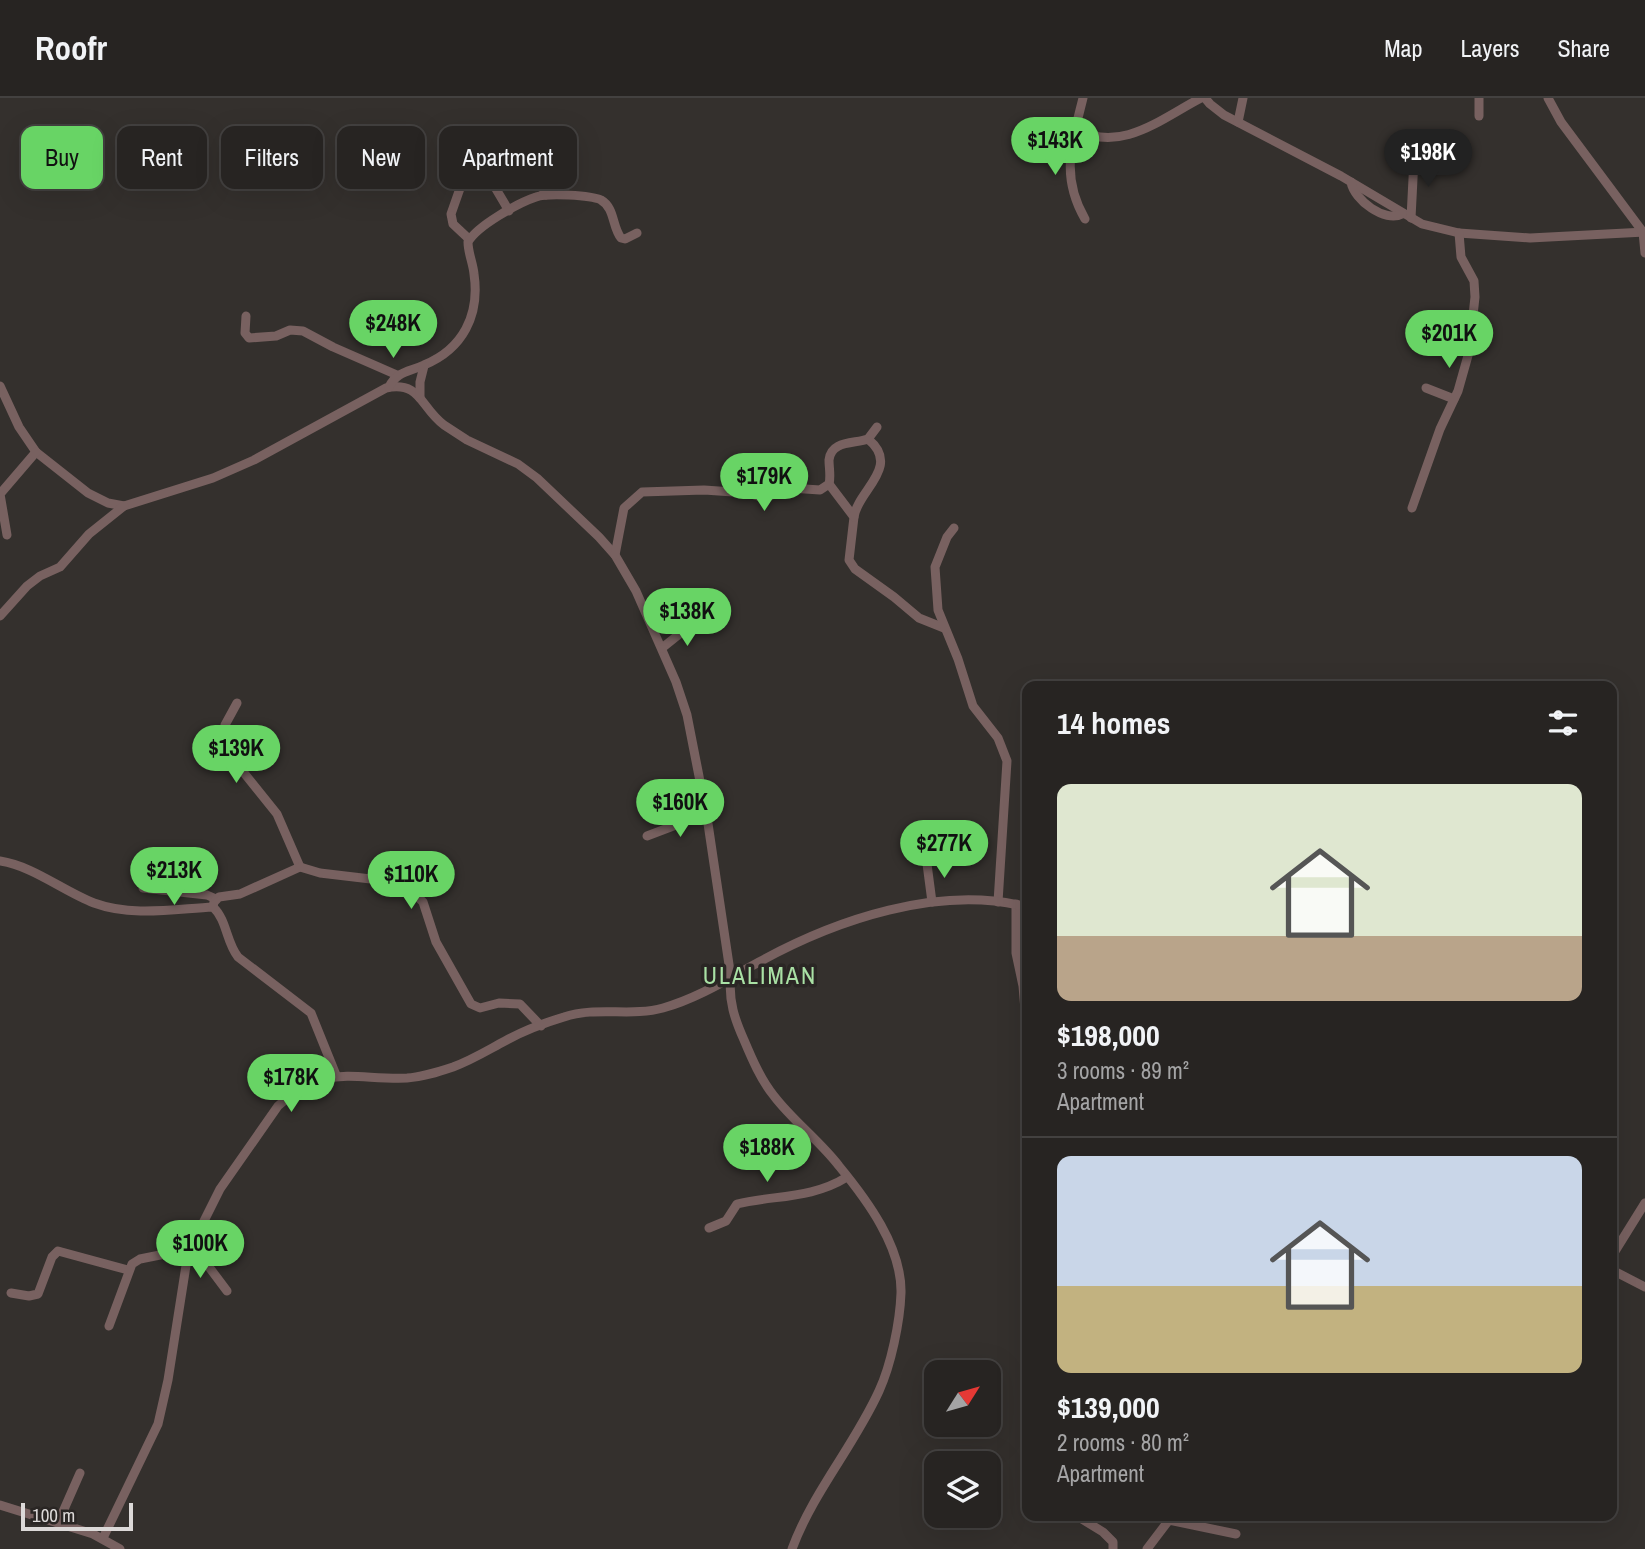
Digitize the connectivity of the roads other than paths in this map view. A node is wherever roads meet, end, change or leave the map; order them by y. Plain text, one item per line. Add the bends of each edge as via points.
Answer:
1 (1083, 98) edge
2 (1203, 98) edge
3 (1242, 98) edge
4 (1479, 98) edge
5 (1548, 98) edge
6 (1479, 116) dead end
7 (1238, 121) junction
8 (1076, 129) junction
9 (1414, 159) dead end
10 (460, 189) edge
11 (496, 189) dead end
12 (543, 189) edge
13 (545, 195) junction
14 (509, 211) junction
15 (1407, 216) junction
16 (1085, 219) dead end
17 (1644, 232) edge
18 (637, 233) dead end
19 (1459, 233) junction
20 (469, 239) junction
21 (1645, 253) edge
22 (246, 316) dead end
23 (424, 366) junction
24 (397, 375) junction
25 (0, 386) edge
26 (389, 387) junction
27 (1426, 388) dead end
28 (420, 398) junction
29 (1454, 400) junction
30 (877, 427) dead end
31 (868, 439) junction
32 (36, 452) junction
33 (829, 484) junction
34 (0, 494) edge
35 (124, 506) junction
36 (1412, 508) dead end
37 (854, 517) junction
38 (954, 528) dead end
39 (7, 535) dead end
40 (615, 555) junction
41 (0, 616) edge
42 (692, 624) dead end
43 (944, 628) junction
44 (662, 648) junction
45 (237, 703) dead end
46 (707, 817) junction
47 (647, 836) dead end
48 (0, 861) edge
49 (927, 864) dead end
50 (300, 867) junction
51 (143, 888) dead end
52 (932, 902) junction
53 (998, 902) junction
54 (215, 903) junction
55 (1016, 904) junction
56 (1022, 906) edge
57 (731, 978) junction
58 (1022, 981) edge
59 (541, 1026) junction
60 (336, 1075) junction
61 (847, 1177) junction
62 (1645, 1203) edge
63 (709, 1228) dead end
64 (1617, 1248) edge
65 (189, 1251) junction
66 (128, 1270) junction
67 (1617, 1273) edge
68 (1645, 1287) edge
69 (227, 1290) dead end
70 (11, 1293) dead end
71 (109, 1326) dead end
72 (80, 1473) dead end
73 (0, 1505) edge
74 (1085, 1521) edge
75 (1168, 1521) edge
76 (1182, 1521) edge
77 (58, 1523) junction
78 (1236, 1534) dead end
79 (103, 1538) junction
80 (1113, 1545) edge
81 (120, 1549) edge
82 (792, 1549) edge
83 (1121, 1549) edge
84 (1147, 1549) edge

1 - 8 street
2 - 7 street
2 - 8 street via 1150,127 1118,137 1093,138
3 - 7 street
4 - 6 street
5 - 17 street
7 - 15 street
8 - 16 street via 1069,173
9 - 15 street
10 - 20 street via 451,214 453,224
11 - 14 street
12 - 13 street
13 - 14 street
13 - 18 street via 599,199 610,208 619,237
14 - 20 street
15 - 19 street
17 - 19 street via 1530,238
17 - 21 street
19 - 29 street via 1461,257 1473,275 1475,298 1469,352
20 - 23 street via 475,274 472,316 452,349
22 - 24 street via 249,338 303,331
23 - 24 street
23 - 28 street
24 - 26 street
25 - 32 street
26 - 28 street via 405,386
26 - 35 street via 254,460
27 - 29 street
28 - 40 street via 444,425 529,471
29 - 36 street
30 - 31 street
31 - 33 street via 834,449 829,459
31 - 37 street via 877,449 879,473 859,501
32 - 34 street
32 - 35 street via 88,493
33 - 37 street
33 - 40 street via 820,490 790,488 764,498 704,490 642,492 624,508
34 - 39 street
35 - 41 street via 89,534 60,567 27,586
37 - 43 street via 849,560 855,569 919,618
38 - 43 street via 935,567
40 - 44 street
42 - 44 street
43 - 53 street via 973,706 998,738 1007,761
44 - 46 street via 687,715
45 - 50 street via 225,725 223,743 282,821
46 - 47 street
46 - 57 street
48 - 54 street via 103,906 143,911
49 - 52 street
50 - 54 street
50 - 59 street via 396,882 408,888 423,902 436,942 471,1004 480,1008 515,1002
51 - 54 street via 210,895
52 - 53 street
52 - 57 street via 823,932
53 - 55 street
54 - 60 street via 238,957 311,1013
55 - 56 street
55 - 58 street via 1016,953
57 - 59 street via 662,1009 588,1012
57 - 61 street via 738,1028 767,1088
59 - 60 street via 424,1076
60 - 65 street via 278,1105 220,1189
61 - 63 street via 821,1190 737,1204 726,1221
61 - 82 street via 896,1256 900,1304 880,1389 816,1497
62 - 64 street
65 - 66 street via 140,1259
65 - 69 street
65 - 79 street via 158,1424
66 - 70 street via 58,1251 38,1294
66 - 71 street
67 - 68 street
72 - 77 street
73 - 77 street
74 - 80 street
75 - 84 street
76 - 78 street
77 - 79 street
79 - 81 street
80 - 83 street

